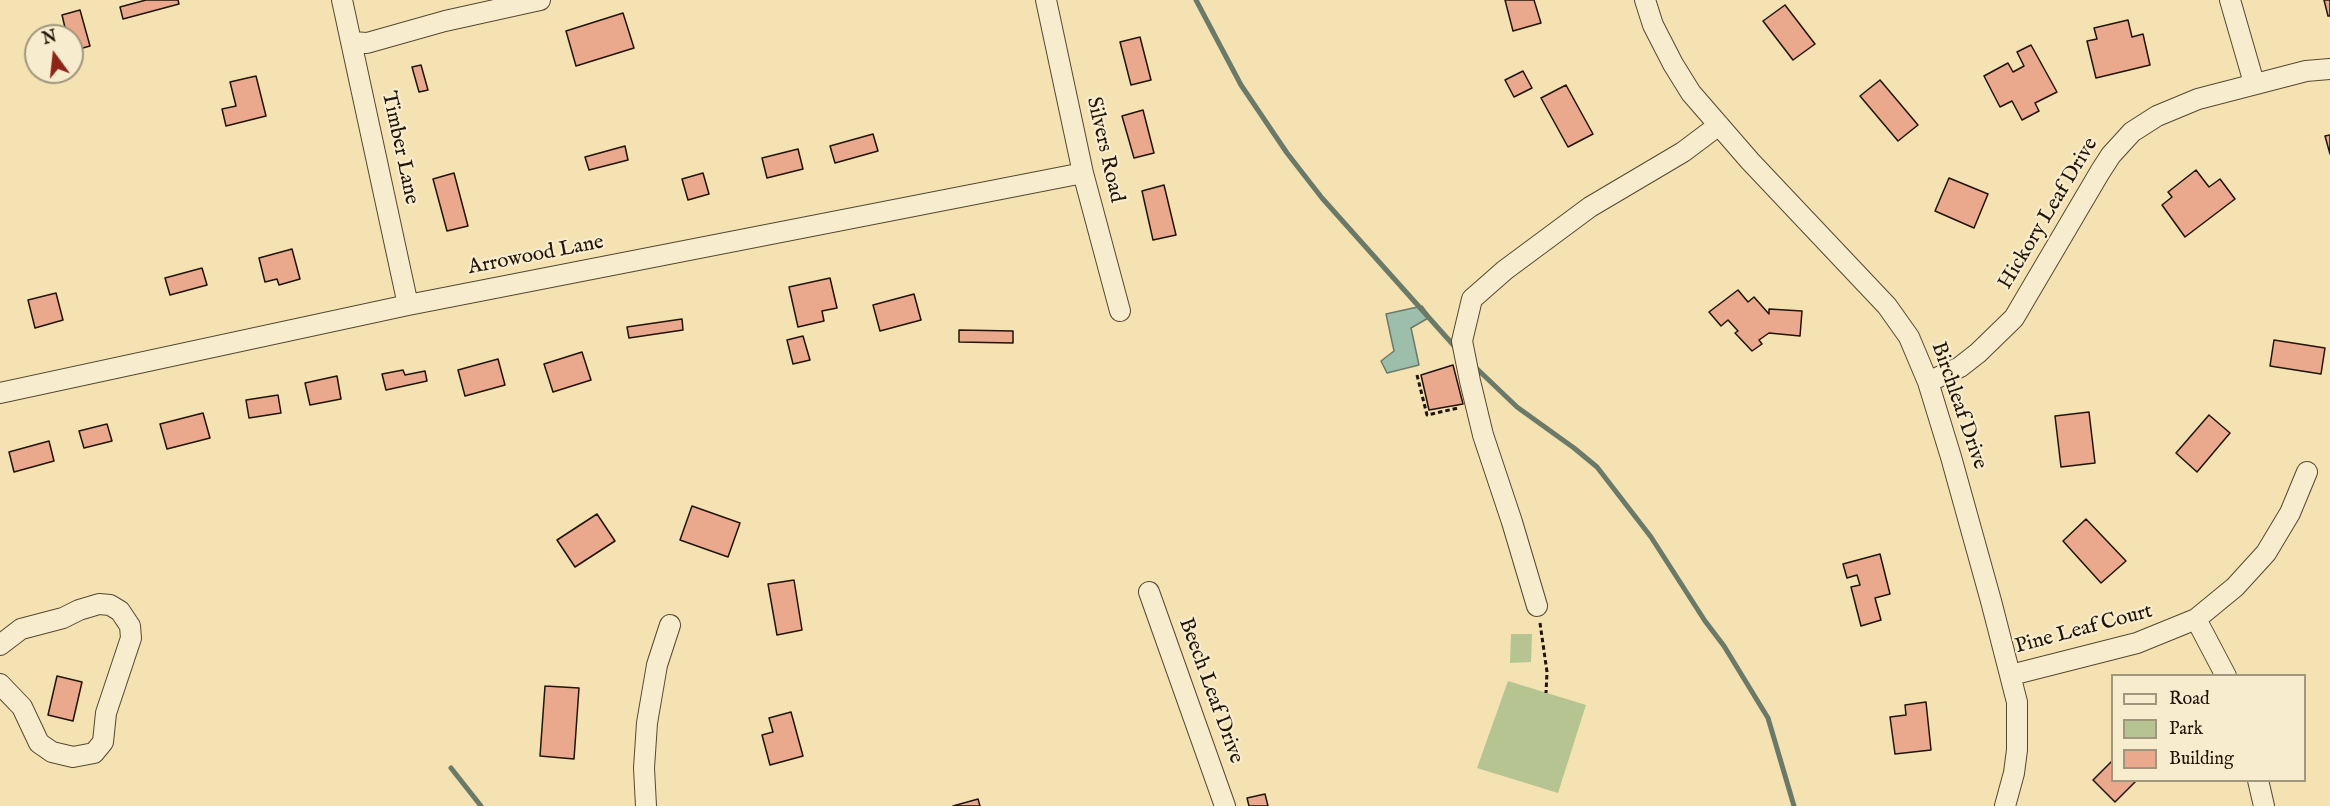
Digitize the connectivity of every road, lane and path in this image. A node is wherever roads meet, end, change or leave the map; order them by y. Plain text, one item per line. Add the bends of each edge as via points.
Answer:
1 (342, 0) edge
2 (540, 0) edge
3 (1046, 0) edge
4 (1645, 0) edge
5 (2230, 0) edge
6 (352, 42) junction
7 (2330, 69) edge
8 (2254, 84) junction
9 (1719, 125) junction
10 (1083, 173) junction
11 (408, 305) junction
12 (1120, 310) dead end
13 (1417, 375) dead end
14 (1928, 382) junction
15 (0, 393) edge
16 (1458, 408) dead end
17 (2307, 472) dead end
18 (1149, 592) dead end
19 (1537, 606) joint
20 (2196, 619) junction
21 (670, 625) dead end
22 (0, 645) edge
23 (2225, 674) edge
24 (2011, 675) junction
25 (0, 684) edge
26 (1546, 693) dead end
27 (2258, 782) edge
28 (646, 806) edge
29 (1225, 806) edge
30 (2005, 806) edge
31 (2264, 806) edge

1 - 6 street, Timber Lane
2 - 6 street via 366,43
3 - 10 street, Silvers Road
4 - 9 street, Birchleaf Drive via 1673,64 1691,93
5 - 8 street
6 - 11 street, Timber Lane
7 - 8 street, Hickory Leaf Drive
8 - 14 street, Hickory Leaf Drive via 2174,108 2132,132 2105,164 2014,318 1960,367
9 - 14 street, Birchleaf Drive via 1887,306 1909,337
9 - 19 street via 1683,152 1581,214 1472,299 1462,341 1470,381
10 - 11 street, Arrowood Lane
10 - 12 street, Silvers Road
11 - 15 street, Arrowood Lane
13 - 16 path via 1427,415
14 - 24 street, Birchleaf Drive
17 - 20 street, Pine Leaf Court via 2290,513 2266,553 2235,587
18 - 29 street, Beech Leaf Drive
19 - 26 path via 1546,663
20 - 23 street
20 - 24 street, Pine Leaf Court via 2137,643
21 - 28 street via 657,665 647,723
22 - 25 street via 21,628 99,604 120,611 131,638 106,713 103,742 94,753 73,757 52,752 39,743 22,707
24 - 30 street, Birchleaf Drive via 2019,730
27 - 31 street

